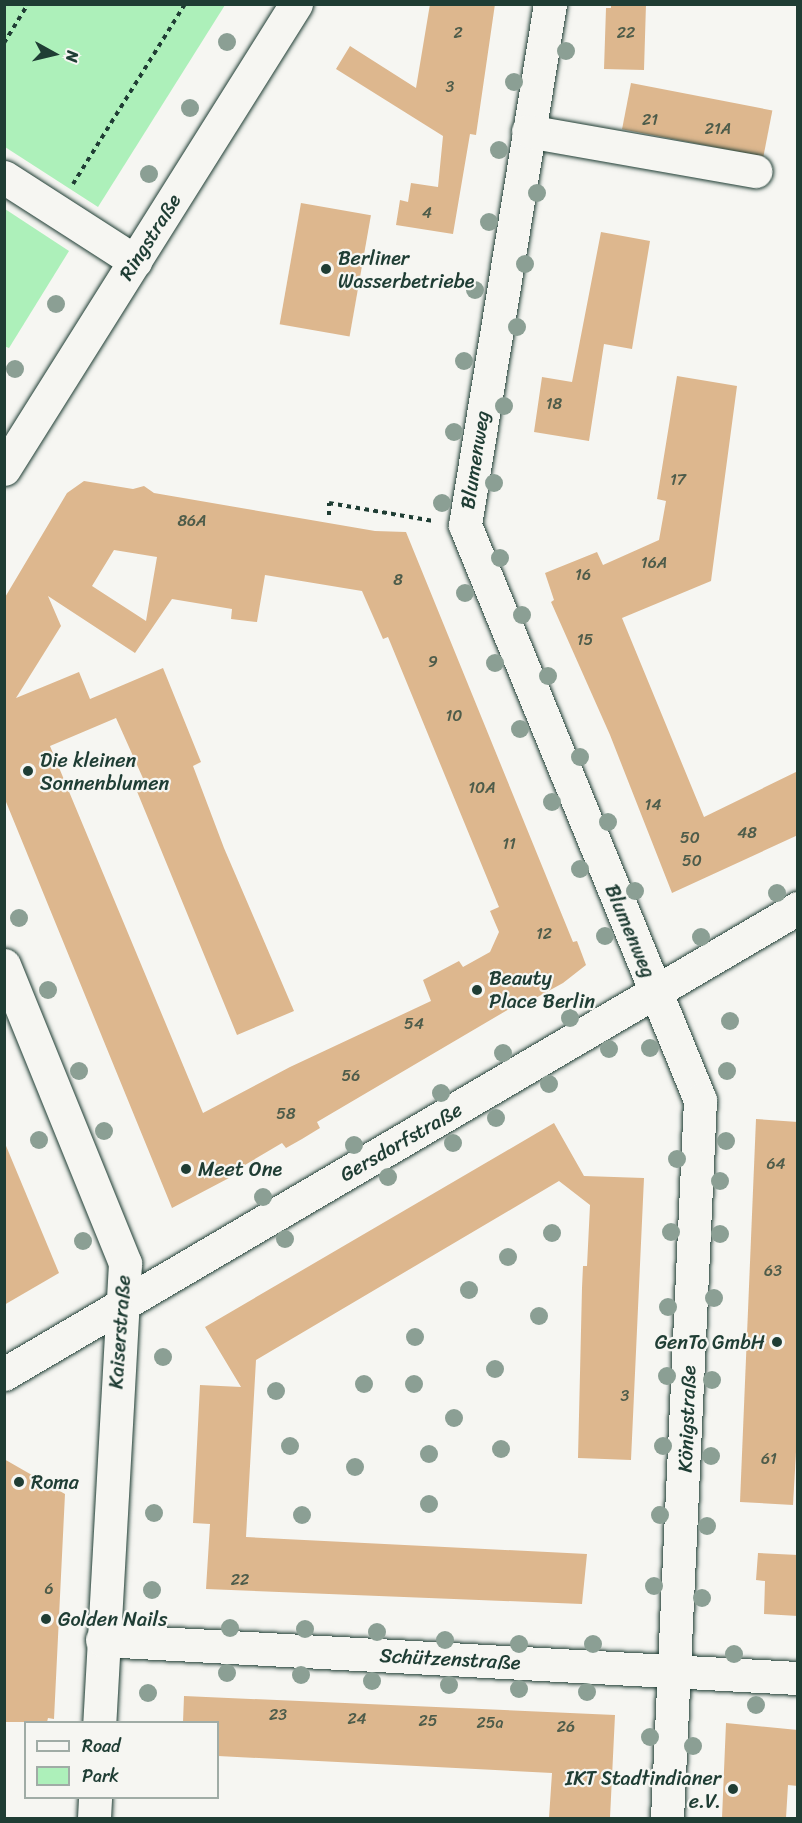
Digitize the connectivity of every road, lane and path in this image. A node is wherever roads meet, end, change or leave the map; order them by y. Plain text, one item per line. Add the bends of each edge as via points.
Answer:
1 (28, 4) edge
2 (185, 4) edge
3 (297, 4) edge
4 (550, 4) edge
5 (4, 43) edge
6 (528, 132) junction
7 (756, 171) dead end
8 (4, 177) edge
9 (56, 210) junction
10 (135, 261) junction
11 (4, 469) edge
12 (329, 515) dead end
13 (434, 521) dead end
14 (798, 908) edge
15 (4, 965) edge
16 (656, 991) junction
17 (121, 1305) junction
18 (4, 1374) edge
19 (102, 1640) junction
20 (674, 1672) junction
21 (798, 1678) edge
22 (99, 1721) edge
23 (95, 1799) edge
24 (94, 1818) edge
25 (667, 1818) edge

1 - 5 path
2 - 9 path
3 - 10 street, Ringstraße
4 - 6 street, Blumenweg
6 - 7 street
6 - 16 street, Blumenweg via 465,525
8 - 9 street
9 - 10 street
10 - 11 street, Ringstraße
12 - 13 path via 330,503
14 - 16 street, Gersdorfstraße
15 - 17 street, Kaiserstraße via 124,1263
16 - 17 street, Gersdorfstraße
16 - 20 street, Königstraße via 700,1100
17 - 18 street, Gersdorfstraße
17 - 19 street, Kaiserstraße
19 - 20 street, Schützenstraße
19 - 22 street, Kaiserstraße
20 - 21 street, Schützenstraße
20 - 25 street, Königstraße
23 - 24 street

